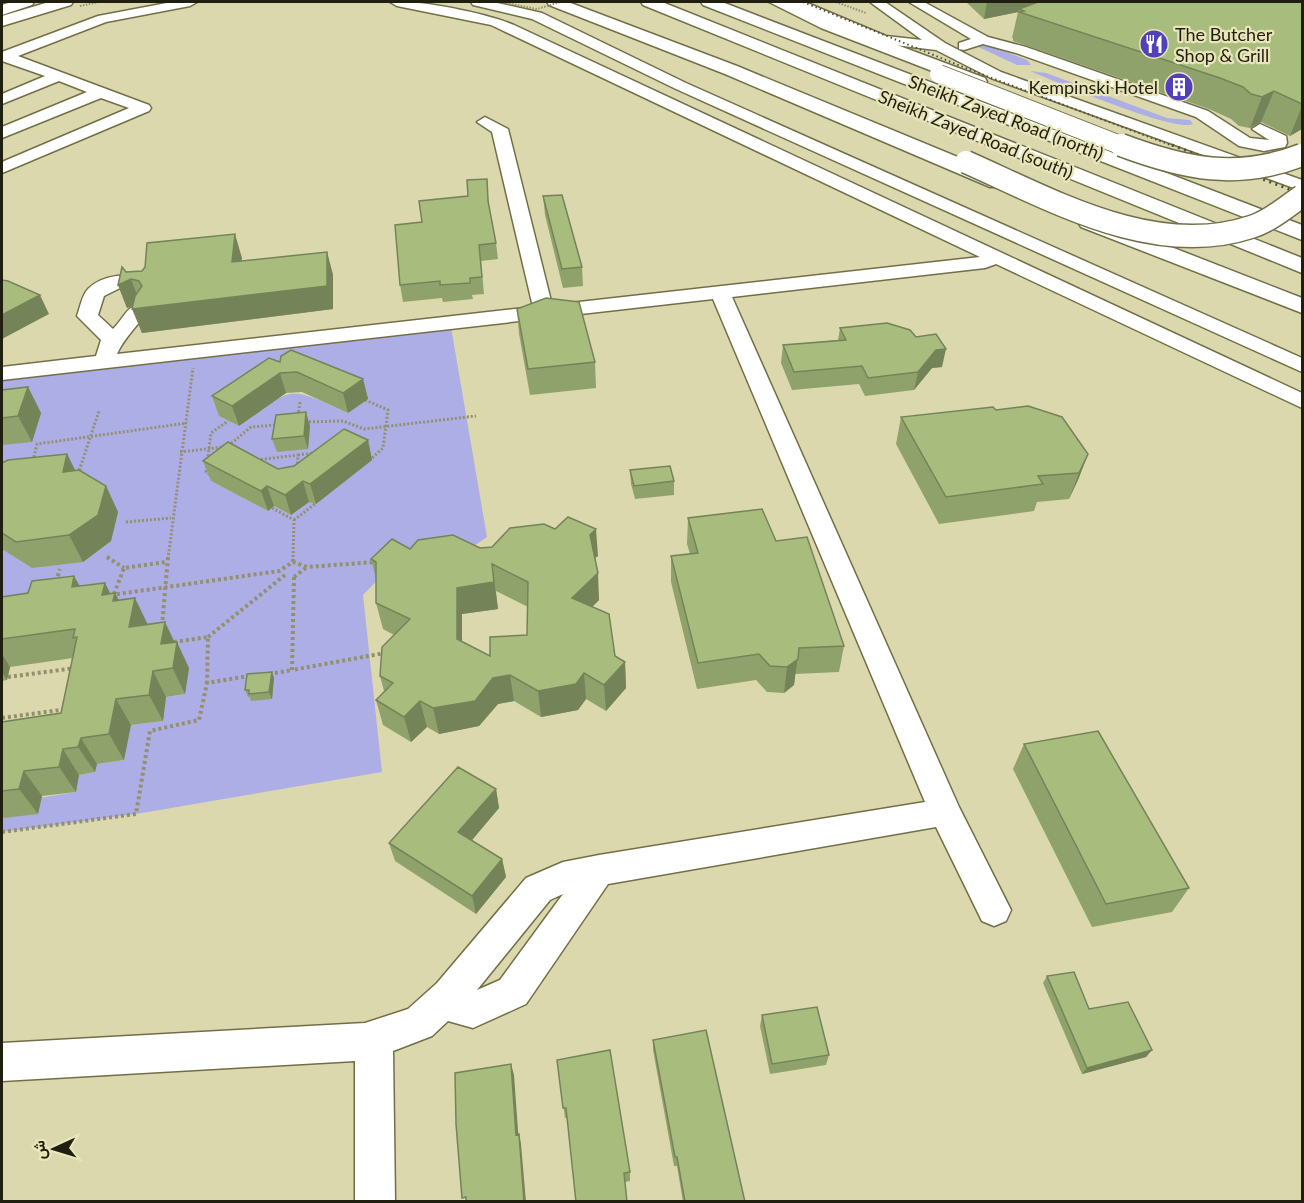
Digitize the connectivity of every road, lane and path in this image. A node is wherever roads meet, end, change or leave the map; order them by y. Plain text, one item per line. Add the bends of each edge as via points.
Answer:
1 (66, 2) edge
2 (190, 2) edge
3 (397, 2) edge
4 (477, 2) edge
5 (500, 2) edge
6 (555, 2) edge
7 (560, 2) edge
8 (575, 2) edge
9 (591, 2) edge
10 (602, 2) edge
11 (649, 2) edge
12 (709, 2) edge
13 (734, 2) edge
14 (755, 2) edge
15 (769, 2) edge
16 (777, 2) edge
17 (795, 2) edge
18 (825, 2) edge
19 (870, 2) edge
20 (877, 2) edge
21 (892, 2) edge
22 (915, 2) edge
23 (921, 2) edge
24 (954, 7) dead end
25 (937, 13) junction
26 (917, 19) junction
27 (2, 21) edge
28 (827, 24) junction
29 (963, 29) junction
30 (873, 36) junction
31 (983, 40) junction
32 (1012, 43) junction
33 (940, 46) junction
34 (964, 46) junction
35 (892, 49) junction
36 (2, 61) edge
37 (1004, 66) junction
38 (740, 68) junction
39 (40, 69) junction
40 (59, 76) junction
41 (2, 85) edge
42 (81, 85) junction
43 (1048, 85) junction
44 (101, 92) junction
45 (2, 99) edge
46 (1185, 113) junction
47 (2, 117) edge
48 (1209, 119) junction
49 (485, 122) dead end
50 (1260, 129) dead end
51 (2, 133) edge
52 (1183, 135) junction
53 (1302, 144) edge
54 (1302, 155) edge
55 (1246, 158) junction
56 (970, 160) junction
57 (4, 161) edge
58 (1302, 177) edge
59 (1302, 184) edge
60 (1240, 186) dead end
61 (1302, 196) edge
62 (1271, 199) dead end
63 (1302, 212) edge
64 (1302, 232) edge
65 (996, 257) junction
66 (1302, 266) edge
67 (720, 292) junction
68 (1302, 306) edge
69 (544, 312) junction
70 (112, 339) junction
71 (194, 351) junction
72 (104, 362) junction
73 (1302, 366) edge
74 (2, 373) edge
75 (365, 400) dead end
76 (1302, 401) edge
77 (300, 402) dead end
78 (99, 411) dead end
79 (476, 416) dead end
80 (228, 421) edge
81 (187, 423) junction
82 (286, 424) edge
83 (387, 427) junction
84 (364, 429) junction
85 (91, 436) junction
86 (357, 436) edge
87 (228, 447) junction
88 (209, 450) junction
89 (234, 451) edge
90 (180, 452) junction
91 (320, 452) edge
92 (298, 455) junction
93 (371, 459) dead end
94 (248, 461) edge
95 (33, 462) edge
96 (296, 474) edge
97 (77, 475) edge
98 (216, 477) edge
99 (315, 504) dead end
100 (272, 508) dead end
101 (171, 518) junction
102 (294, 520) junction
103 (126, 522) dead end
104 (107, 557) dead end
105 (386, 561) edge
106 (166, 562) junction
107 (293, 562) junction
108 (308, 567) junction
109 (123, 568) junction
110 (60, 569) dead end
111 (279, 571) junction
112 (285, 575) junction
113 (294, 577) junction
114 (164, 587) junction
115 (53, 592) edge
116 (113, 595) junction
117 (103, 596) edge
118 (162, 633) edge
119 (208, 637) junction
120 (173, 642) edge
121 (391, 652) edge
122 (78, 668) edge
123 (292, 670) junction
124 (8, 676) dead end
125 (207, 683) junction
126 (60, 710) edge
127 (2, 718) edge
128 (945, 812) junction
129 (2, 832) edge
130 (599, 870) junction
131 (994, 910) dead end
132 (442, 1002) junction
133 (374, 1039) junction
134 (2, 1062) edge
135 (375, 1202) edge

1 - 27 highway
2 - 36 street via 103,19
3 - 65 street via 495,22
4 - 73 street via 537,16 700,95
5 - 7 path, bridge via 537,9
6 - 38 highway
8 - 38 highway
9 - 38 highway
10 - 38 highway
11 - 66 highway, Sheikh Zayed Road (south)
12 - 64 highway, Sheikh Zayed Road (north)
13 - 35 highway
14 - 35 highway
15 - 28 highway
16 - 28 highway
17 - 30 street
18 - 30 street via 862,18
19 - 35 street via 912,34 910,41
20 - 33 street
21 - 26 street
22 - 25 street
23 - 25 street
24 - 25 street
25 - 26 street
25 - 29 street
26 - 34 street
28 - 60 highway
29 - 31 street
29 - 32 street via 975,25
30 - 35 street
31 - 32 street
31 - 34 street
32 - 46 street via 1019,53
32 - 48 street
33 - 35 street
33 - 43 street via 960,49 1011,74
33 - 59 street via 1012,81
34 - 37 street
35 - 54 highway, bridge via 939,74 1182,164 1245,170 1281,164
36 - 39 street
37 - 43 street
37 - 46 street via 1040,68 1172,116
38 - 56 highway
38 - 68 highway via 1120,235
39 - 40 street
39 - 41 street
40 - 42 street
40 - 45 street
42 - 44 street
42 - 47 street
43 - 52 street
44 - 51 street
44 - 57 street via 142,108
46 - 48 street
48 - 50 street via 1250,144 1269,146 1280,141 1276,135
48 - 52 street via 1203,128
49 - 69 street via 500,129
52 - 55 street
53 - 55 street
55 - 58 street
56 - 59 highway via 1103,212 1172,226 1214,226 1241,220
56 - 61 highway, bridge via 1089,215 1160,233 1209,235 1250,228
62 - 63 highway
65 - 67 street via 985,262
65 - 76 street
67 - 69 street
67 - 128 street
69 - 71 street
70 - 70 street via 123,332 141,299 140,283 132,279 112,282 95,293 87,316
70 - 72 street
71 - 72 street
71 - 81 path
72 - 74 street
75 - 83 path via 388,410
77 - 84 path via 298,423 343,421
78 - 85 path
79 - 83 path
80 - 88 path via 211,433
81 - 85 path
81 - 90 path
82 - 87 path via 251,427
83 - 84 path
83 - 93 path via 383,448
84 - 86 path
85 - 95 path via 37,444
85 - 97 path
87 - 88 path
87 - 89 path
88 - 90 path
88 - 98 path via 206,472
90 - 101 path
91 - 92 path
92 - 94 path
92 - 96 path
99 - 102 path
100 - 102 path
101 - 103 path
101 - 106 path
102 - 107 path
104 - 109 path
105 - 108 path
106 - 109 path
106 - 114 path
107 - 108 path
107 - 111 path
108 - 113 path
109 - 116 path
110 - 115 path
111 - 112 path
111 - 114 path
112 - 113 path
112 - 119 path
113 - 123 path
114 - 116 path
114 - 118 path
116 - 117 path
119 - 120 path
119 - 125 path
121 - 123 path
122 - 124 path
123 - 125 path
125 - 129 path via 199,720 150,731 135,814
126 - 127 path
128 - 130 street
128 - 131 street
130 - 132 street via 563,877 538,889
130 - 132 street via 513,992 473,1010
132 - 133 street via 419,1023
133 - 134 street
133 - 135 street

